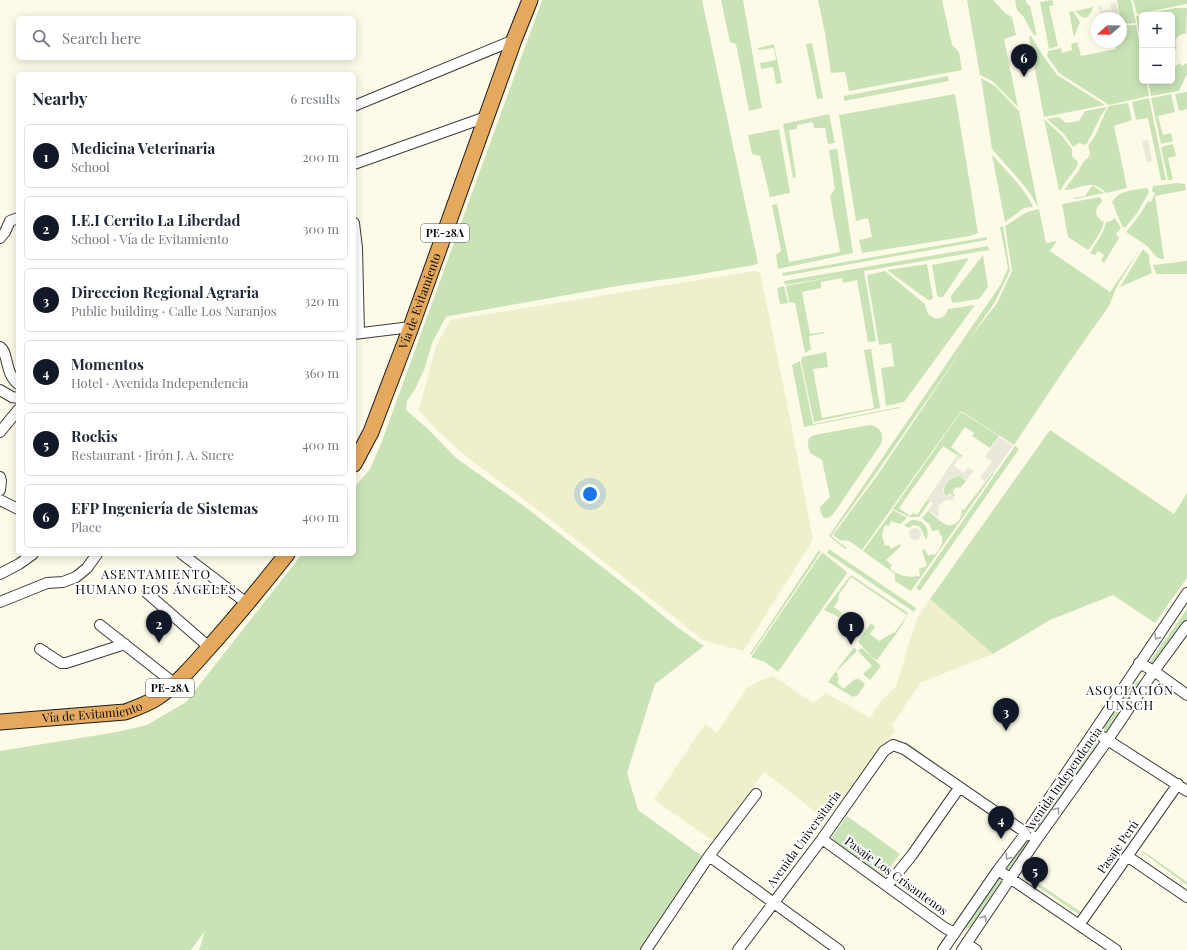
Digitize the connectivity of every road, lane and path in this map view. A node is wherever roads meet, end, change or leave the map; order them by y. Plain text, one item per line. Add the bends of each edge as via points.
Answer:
1 (530, 0) edge
2 (514, 40) junction
3 (356, 105) edge
4 (486, 118) junction
5 (356, 163) edge
6 (16, 218) edge
7 (0, 238) edge
8 (356, 240) edge
9 (411, 328) junction
10 (357, 333) edge
11 (0, 347) edge
12 (16, 382) edge
13 (0, 390) edge
14 (16, 398) edge
15 (16, 412) edge
16 (0, 432) edge
17 (356, 460) edge
18 (0, 477) edge
19 (0, 490) edge
20 (0, 500) edge
21 (16, 509) edge
22 (30, 556) edge
23 (94, 556) edge
24 (185, 556) edge
25 (285, 556) edge
26 (0, 574) edge
27 (147, 593) dead end
28 (1187, 593) edge
29 (0, 602) edge
30 (248, 604) junction
31 (1172, 614) junction
32 (100, 625) dead end
33 (1187, 626) edge
34 (125, 644) junction
35 (209, 647) junction
36 (40, 649) dead end
37 (1139, 663) junction
38 (1154, 671) junction
39 (175, 684) junction
40 (1187, 695) edge
41 (0, 722) edge
42 (1095, 732) junction
43 (1107, 741) junction
44 (1064, 776) junction
45 (1077, 784) junction
46 (1178, 784) junction
47 (959, 788) junction
48 (1187, 791) edge
49 (756, 794) dead end
50 (1026, 833) junction
51 (822, 839) junction
52 (1037, 839) junction
53 (709, 856) junction
54 (1127, 856) junction
55 (998, 870) junction
56 (1011, 878) junction
57 (887, 886) junction
58 (1187, 897) edge
59 (773, 903) junction
60 (1079, 925) junction
61 (955, 933) junction
62 (964, 947) edge
63 (833, 948) edge
64 (646, 950) edge
65 (738, 950) edge
66 (943, 950) edge
67 (976, 950) edge
68 (1116, 950) edge

1 - 2 highway, Vía de Evitamiento / PE-28A
2 - 3 street
2 - 4 highway, Vía de Evitamiento / PE-28A
4 - 5 street
4 - 9 highway, Vía de Evitamiento / PE-28A
6 - 7 street via 10,221
8 - 10 street
9 - 10 street
9 - 17 highway, Vía de Evitamiento / PE-28A via 372,432
11 - 12 street via 4,352 10,375
13 - 14 street
15 - 16 street
18 - 19 street
20 - 21 street
22 - 26 street
23 - 29 street via 87,568 76,577 63,582 47,583
24 - 30 street
25 - 30 highway, Vía de Evitamiento / PE-28A
27 - 35 street
28 - 31 street, Avenida Independencia
30 - 35 highway, Vía de Evitamiento / PE-28A
31 - 33 street
31 -> 37 street, Avenida Independencia
32 - 34 street
33 - 38 street, Avenida Independencia
34 - 36 street via 66,663 61,663
34 - 39 street
35 - 39 highway, Vía de Evitamiento / PE-28A
37 - 38 street
37 - 42 street, Avenida Independencia
38 - 40 street
38 - 43 street, Avenida Independencia
39 - 41 highway, Vía de Evitamiento / PE-28A via 157,698 125,712
42 - 43 street
42 - 44 street, Avenida Independencia
43 - 45 street, Avenida Independencia
43 - 46 street
44 - 45 street
44 - 50 street, Avenida Independencia
52 -> 45 street, Avenida Independencia
46 - 48 street
46 - 54 street, Pasaje Perú
47 - 50 street
47 - 51 street, Avenida Universitaria via 904,749 893,745 884,752
47 - 57 street
49 - 53 street
50 - 52 street
50 -> 55 street, Avenida Independencia
51 - 57 street, Pasaje Los Crisantenos
51 - 59 street, Avenida Universitaria
52 - 56 street, Avenida Independencia
53 - 59 street
53 - 64 street
54 - 58 street
54 - 60 street, Pasaje Perú
55 - 56 street
55 - 61 street, Avenida Independencia
56 - 60 street
62 -> 56 street, Avenida Independencia
57 - 61 street, Pasaje Los Crisantenos
59 - 63 street
59 - 65 street, Avenida Universitaria
60 - 68 street
61 - 66 street, Avenida Independencia
62 - 67 street

